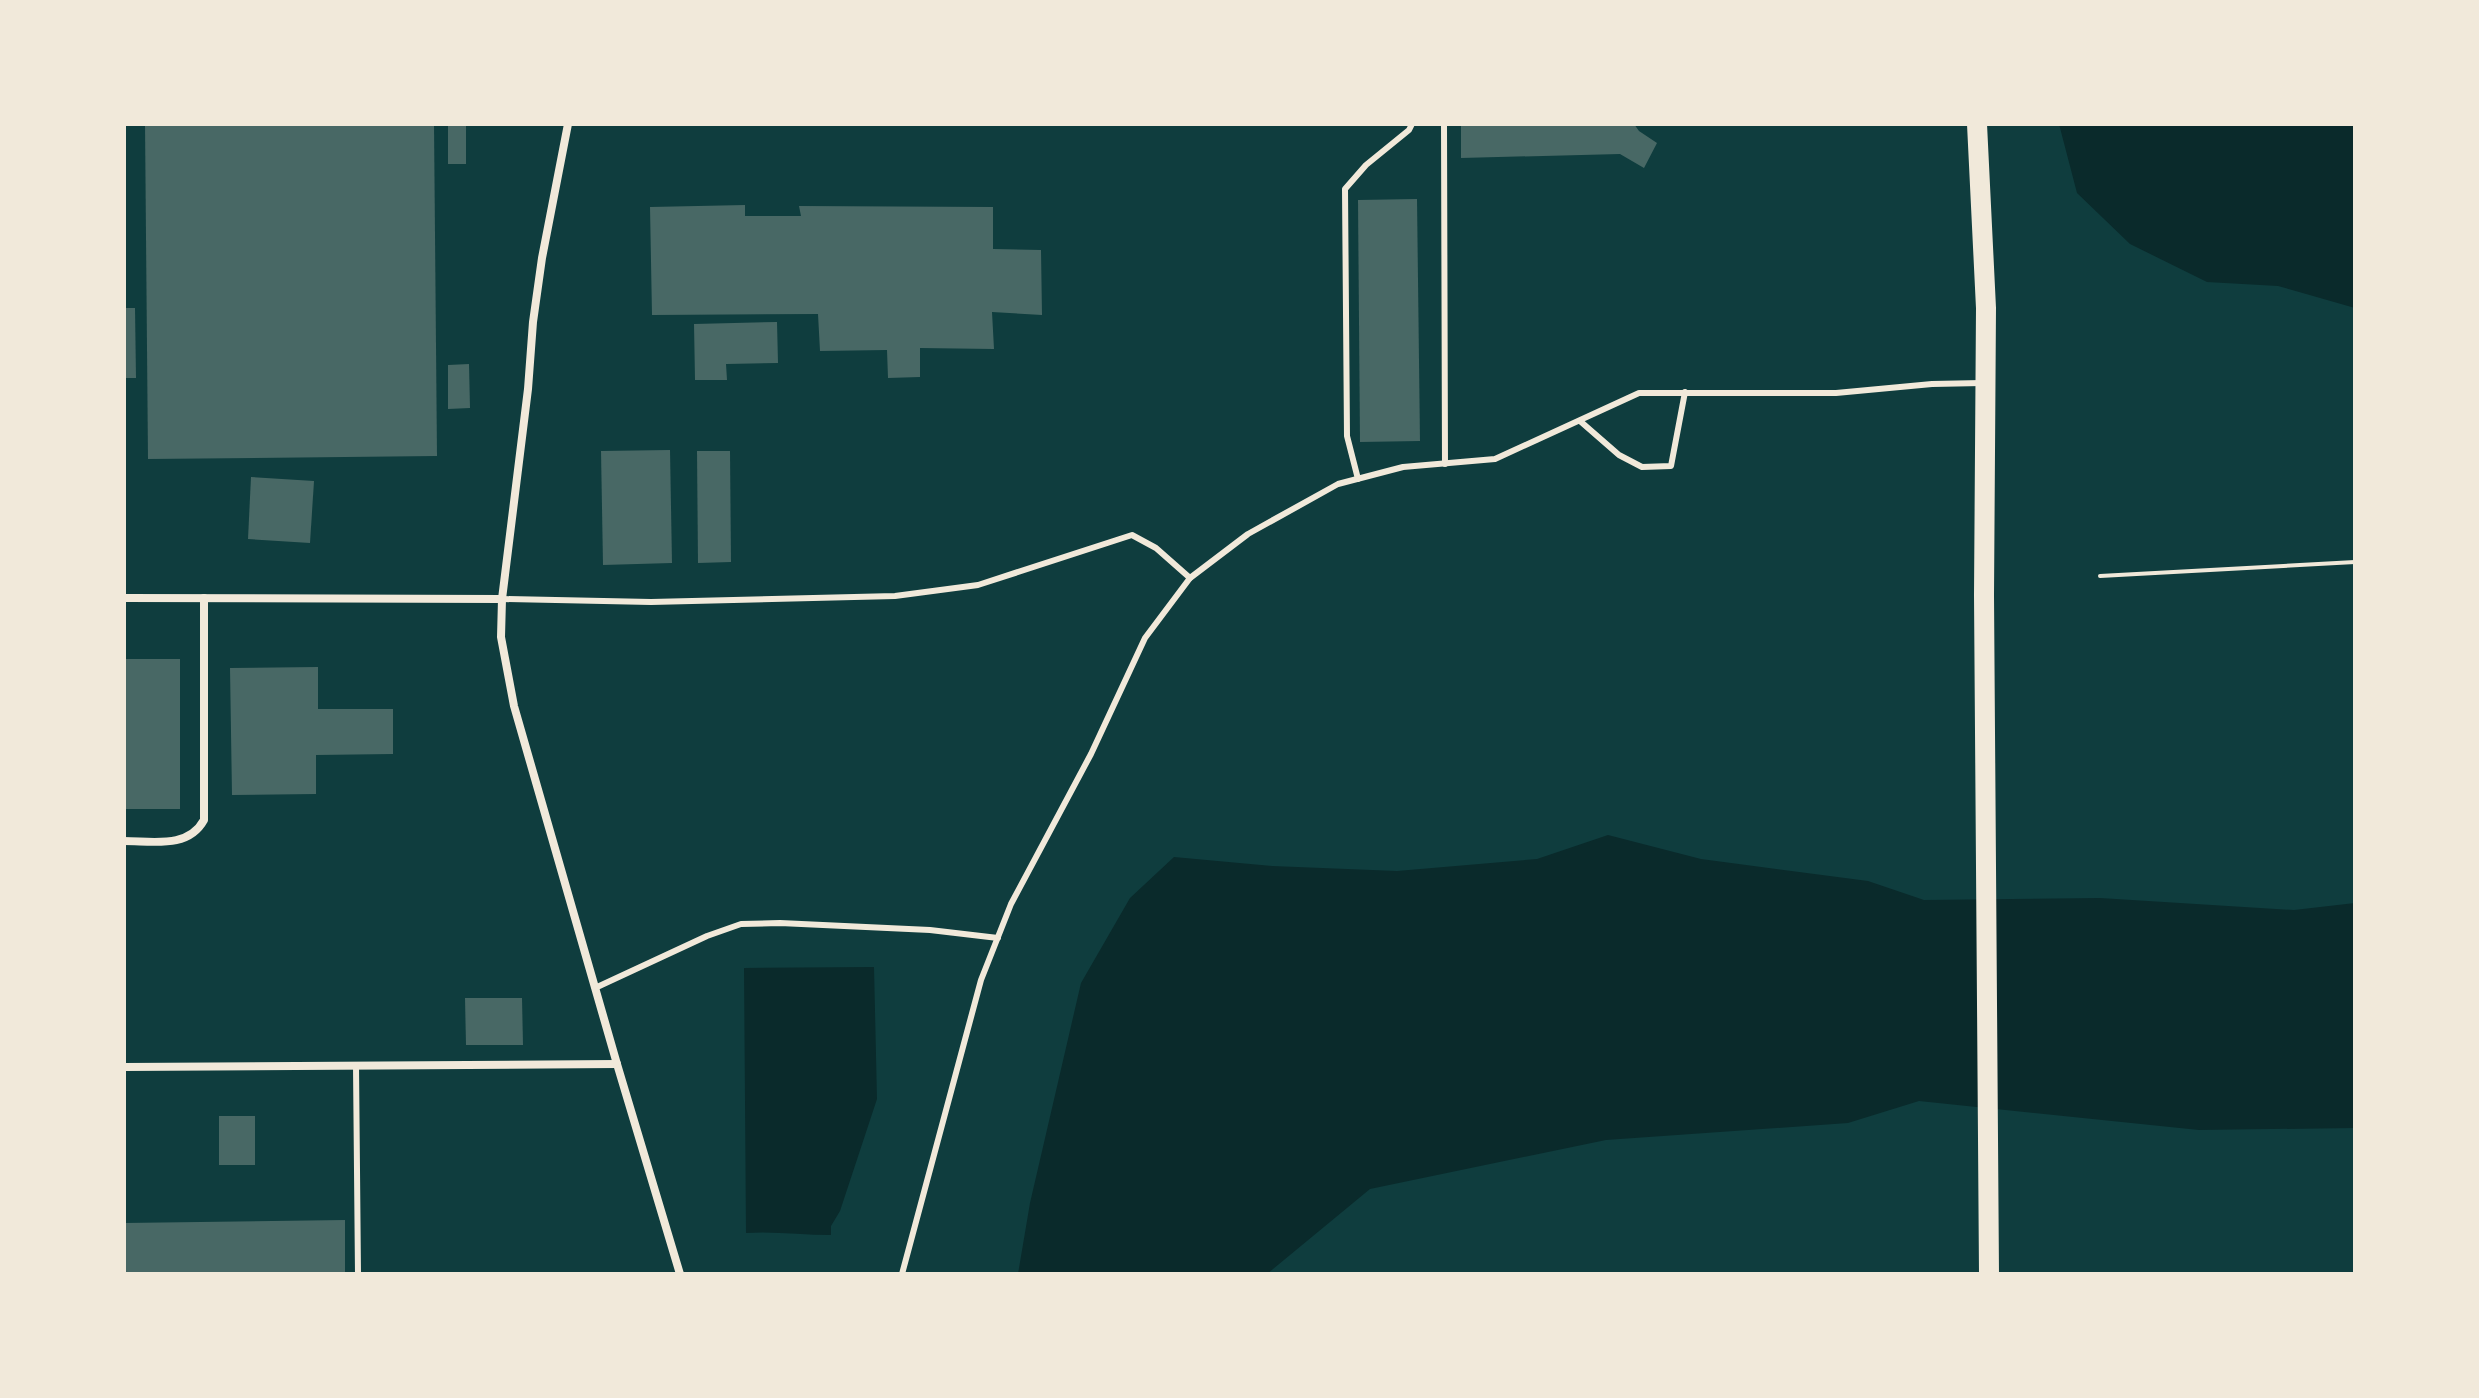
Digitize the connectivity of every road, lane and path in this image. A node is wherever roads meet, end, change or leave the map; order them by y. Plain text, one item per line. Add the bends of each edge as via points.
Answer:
1 (568, 124) edge
2 (1412, 124) edge
3 (1444, 124) edge
4 (1977, 124) edge
5 (1986, 383) junction
6 (1685, 392) junction
7 (1580, 421) junction
8 (1445, 464) junction
9 (1358, 479) junction
10 (2355, 562) edge
11 (2100, 576) dead end
12 (1190, 578) junction
13 (124, 598) edge
14 (204, 598) junction
15 (502, 599) junction
16 (124, 841) edge
17 (998, 938) junction
18 (595, 988) junction
19 (617, 1064) junction
20 (356, 1066) junction
21 (124, 1067) edge
22 (358, 1274) edge
23 (680, 1274) edge
24 (902, 1274) edge
25 (1989, 1274) edge

1 - 15 street via 536,301
2 - 9 lane via 1345,189 1347,436
3 - 8 lane
4 - 5 main road
5 - 6 lane via 1836,393
5 - 25 main road
6 - 7 lane via 1639,393
6 - 7 lane via 1671,466 1642,467 1619,455
7 - 8 lane via 1495,459
8 - 9 lane via 1403,467
9 - 12 lane via 1338,484 1248,534
10 - 11 path
12 - 15 lane via 1132,535 978,585 895,596 651,602
12 - 17 lane via 1145,638
13 - 14 street
14 - 15 street
14 - 16 street via 204,820 180,841
15 - 18 street via 501,637 510,691
17 - 18 lane via 930,930 741,924
17 - 24 lane via 981,980
18 - 19 street
19 - 20 street
19 - 23 street
20 - 21 street
20 - 22 lane

